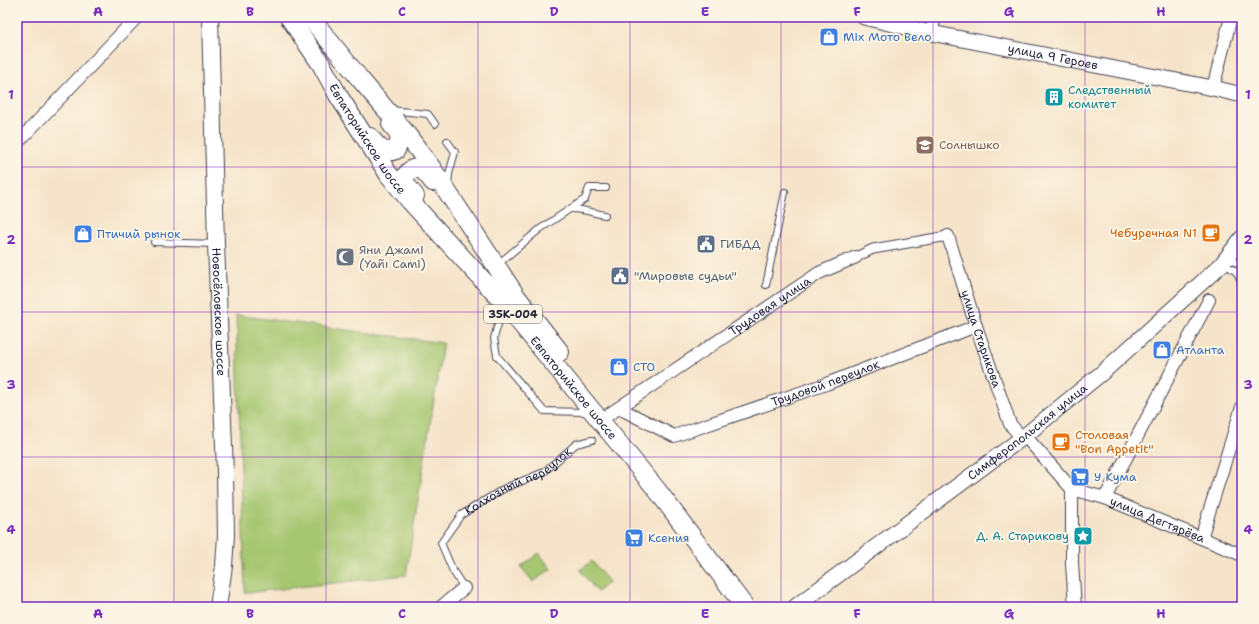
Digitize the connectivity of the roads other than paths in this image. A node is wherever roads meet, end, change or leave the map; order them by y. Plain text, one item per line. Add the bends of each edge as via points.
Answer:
1 (137, 17) edge
2 (210, 17) edge
3 (282, 17) edge
4 (289, 17) edge
5 (310, 17) edge
6 (864, 17) edge
7 (935, 17) edge
8 (1231, 17) edge
9 (931, 33) junction
10 (321, 64) junction
11 (365, 85) junction
12 (1213, 88) junction
13 (338, 95) junction
14 (1242, 95) edge
15 (386, 109) junction
16 (435, 124) dead end
17 (447, 141) dead end
18 (17, 143) edge
19 (606, 188) dead end
20 (785, 192) dead end
21 (448, 193) junction
22 (571, 209) junction
23 (605, 215) dead end
24 (443, 236) junction
25 (948, 236) joint
26 (1242, 238) edge
27 (154, 242) dead end
28 (216, 244) junction
29 (856, 257) joint
30 (1224, 261) junction
31 (1242, 262) edge
32 (496, 265) junction
33 (1242, 282) edge
34 (766, 285) dead end
35 (1209, 300) dead end
36 (504, 303) junction
37 (976, 326) junction
38 (1242, 407) edge
39 (591, 410) junction
40 (613, 412) junction
41 (1023, 437) junction
42 (592, 440) dead end
43 (1072, 489) junction
44 (1104, 498) junction
45 (1201, 538) junction
46 (1242, 555) edge
47 (464, 588) joint
48 (218, 607) edge
49 (441, 607) edge
50 (744, 607) edge
51 (758, 607) edge
52 (795, 607) edge
53 (1075, 607) edge

1 - 18 street
2 - 28 main road, Новосёловское шоссе
3 - 10 main road via 303,46
4 - 10 main road, Евпаторийское шоссе / 35К-004
5 - 11 main road, Евпаторийское шоссе / 35К-004
6 - 9 street, улица 9 Героев
7 - 9 street
8 - 12 street
9 - 12 street, улица 9 Героев
10 - 13 main road, Евпаторийское шоссе / 35К-004
11 - 13 main road via 370,98 397,132 400,140 396,150 390,152 381,149 353,109
11 - 15 main road, Евпаторийское шоссе / 35К-004
12 - 14 street, улица 9 Героев
13 - 24 main road, Евпаторийское шоссе / 35К-004 via 389,175
15 - 16 lane via 428,114
15 - 21 main road, Евпаторийское шоссе / 35К-004
17 - 21 lane via 455,152 449,174
19 - 22 lane via 588,188 585,199
20 - 34 lane
21 - 24 main road via 440,190 421,169 408,171 405,177 406,183 438,225
21 - 32 main road, Евпаторийское шоссе / 35К-004
22 - 23 lane via 583,209
22 - 32 lane via 540,229
24 - 36 main road, Евпаторийское шоссе / 35К-004
25 - 29 street, Трудовая улица via 873,249
25 - 37 street, улица Старикова
26 - 30 street, Симферопольская улица
27 - 28 lane
28 - 48 main road, Новосёловское шоссе via 226,535
29 - 40 street, Трудовая улица via 819,273
30 - 31 lane
30 - 33 lane
30 - 41 street, Симферопольская улица via 1103,372
32 - 40 main road, Евпаторийское шоссе / 35К-004 via 516,296
35 - 44 street
36 - 39 main road, Евпаторийское шоссе / 35К-004
36 - 39 lane via 494,338 497,356 544,411
37 - 40 street, Трудовой переулок via 826,384 674,436
37 - 41 street, улица Старикова via 1010,424
38 - 45 street
39 - 50 main road, Евпаторийское шоссе / 35К-004 via 656,490
40 - 51 main road, Евпаторийское шоссе / 35К-004
41 - 43 street, улица Старикова
41 - 52 street, Симферопольская улица
42 - 47 lane, Колхозный переулок via 576,444 544,472 505,488 461,515 441,543 453,571
43 - 44 street, улица Дегтярёва
43 - 53 street
44 - 45 street, улица Дегтярёва
45 - 46 street, улица Дегтярёва
47 - 49 street, Колхозный переулок

